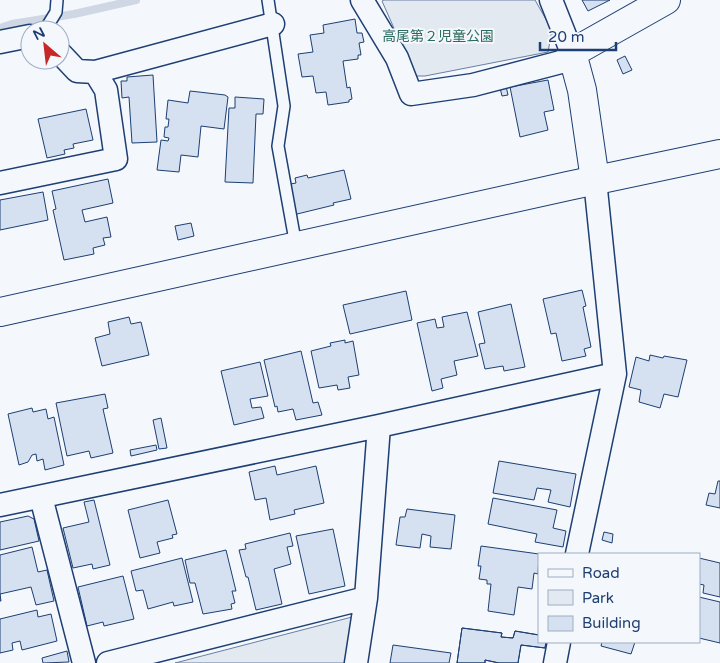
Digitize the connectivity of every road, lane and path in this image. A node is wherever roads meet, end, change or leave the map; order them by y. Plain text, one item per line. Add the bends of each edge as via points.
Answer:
1 (57, 0) edge
2 (268, 0) edge
3 (362, 0) edge
4 (551, 0) edge
5 (666, 0) edge
6 (51, 20) edge
7 (273, 24) junction
8 (20, 38) edge
9 (0, 42) edge
10 (572, 53) junction
11 (70, 64) edge
12 (95, 72) junction
13 (720, 154) edge
14 (595, 180) junction
15 (0, 183) edge
16 (296, 246) junction
17 (0, 312) edge
18 (615, 374) junction
19 (379, 426) junction
20 (41, 497) junction
21 (0, 505) edge
22 (578, 553) edge
23 (366, 598) junction
24 (559, 643) edge
25 (84, 663) edge
26 (108, 663) edge
27 (356, 663) edge
28 (555, 663) edge

1 - 6 lane
2 - 7 lane
3 - 10 street via 397,58 411,94 473,86 561,62
4 - 10 street
5 - 10 street
7 - 12 street
7 - 16 lane via 284,106 278,146
8 - 9 street
10 - 14 street via 582,90
11 - 12 street via 77,72
12 - 15 street via 106,90 116,160
13 - 14 street
14 - 16 street
14 - 18 street
16 - 17 street
18 - 19 street
18 - 22 street
19 - 20 street
19 - 23 street
20 - 21 street
20 - 25 street
23 - 26 street
23 - 27 street
24 - 28 street

